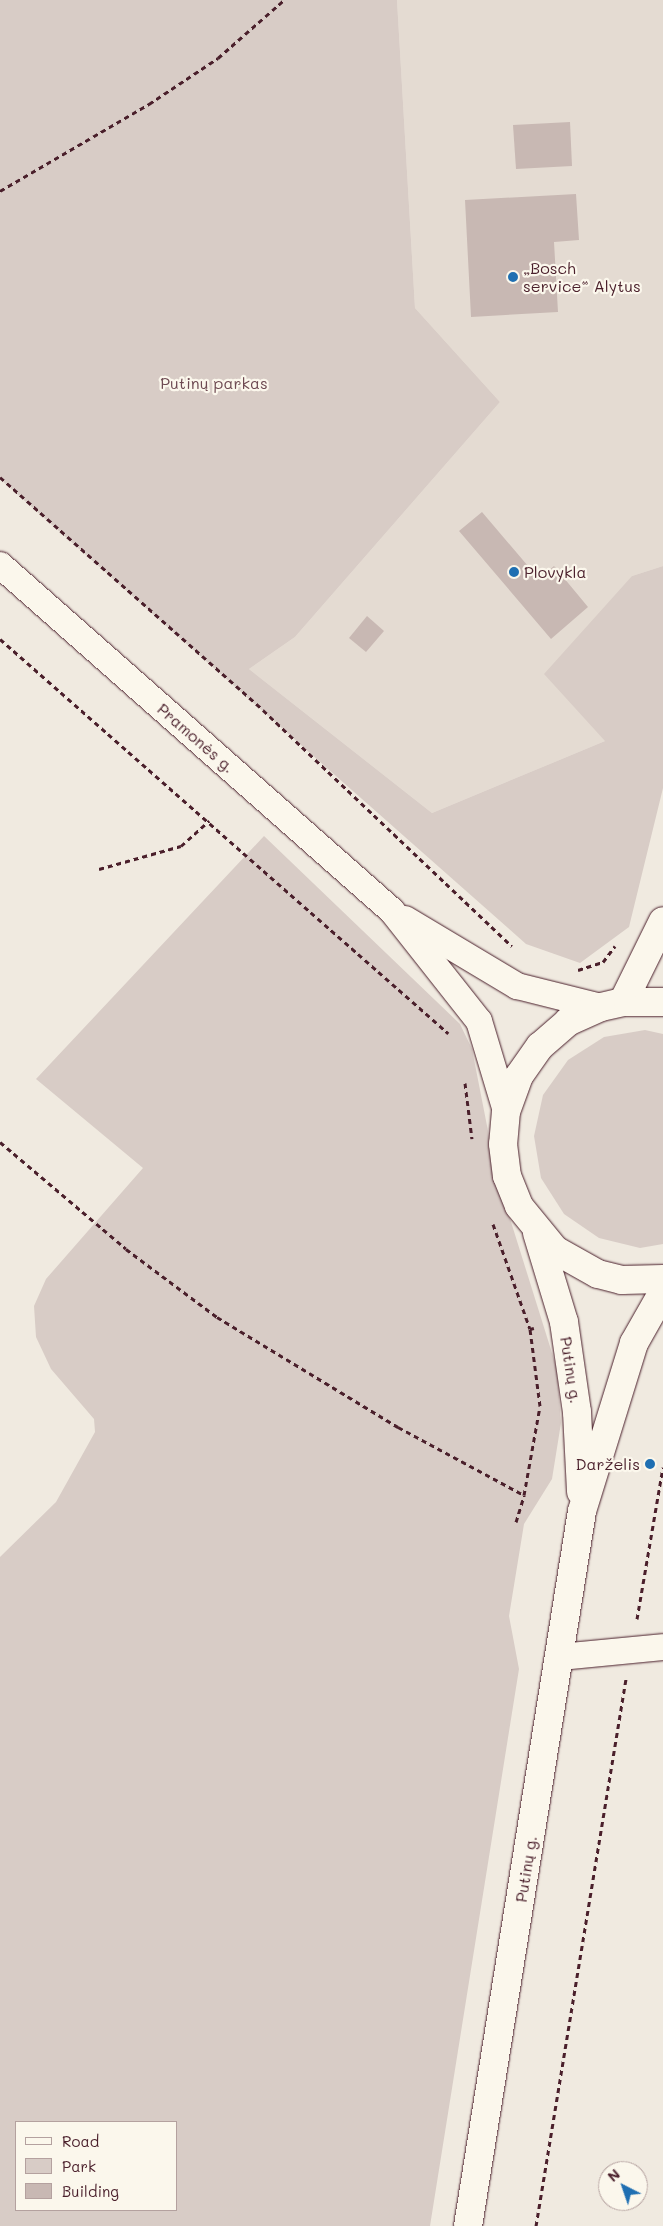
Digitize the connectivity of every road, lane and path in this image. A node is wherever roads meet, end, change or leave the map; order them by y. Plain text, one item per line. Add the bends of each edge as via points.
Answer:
1 (284, 0) edge
2 (0, 191) edge
3 (0, 477) edge
4 (0, 565) edge
5 (0, 639) edge
6 (209, 821) junction
7 (99, 869) dead end
8 (392, 911) junction
9 (663, 921) edge
10 (618, 941) dead end
11 (516, 950) dead end
12 (570, 973) dead end
13 (663, 1002) edge
14 (612, 1005) junction
15 (453, 1037) dead end
16 (506, 1111) junction
17 (0, 1142) edge
18 (537, 1233) junction
19 (663, 1279) edge
20 (663, 1292) edge
21 (530, 1330) dead end
22 (663, 1467) edge
23 (524, 1495) junction
24 (582, 1511) junction
25 (516, 1522) dead end
26 (663, 1647) edge
27 (631, 1649) junction
28 (560, 1657) junction
29 (468, 2226) edge
30 (536, 2226) edge

1 - 2 path via 218,58 149,104
3 - 11 path via 263,710
4 - 8 street, Pramonės g.
5 - 6 path
6 - 7 path via 182,846
6 - 15 path
8 - 14 street via 517,986
8 - 16 street via 478,1021
9 - 14 main road
10 - 12 path via 603,962
13 - 14 main road
14 - 16 main road via 568,1022 540,1046 518,1076
16 - 18 main road via 503,1144 507,1176 519,1206
17 - 23 path via 126,1248 217,1317 398,1427
18 - 19 main road via 555,1250 598,1274 622,1280
18 - 24 main road, Putinų g. via 564,1322 577,1412
20 - 24 main road, Putinų g. via 634,1343
21 - 23 path via 540,1406
22 - 27 path via 653,1546
23 - 25 path
24 - 28 main road, Putinų g.
26 - 27 street
27 - 28 street
27 - 30 path
28 - 29 main road, Putinų g.

